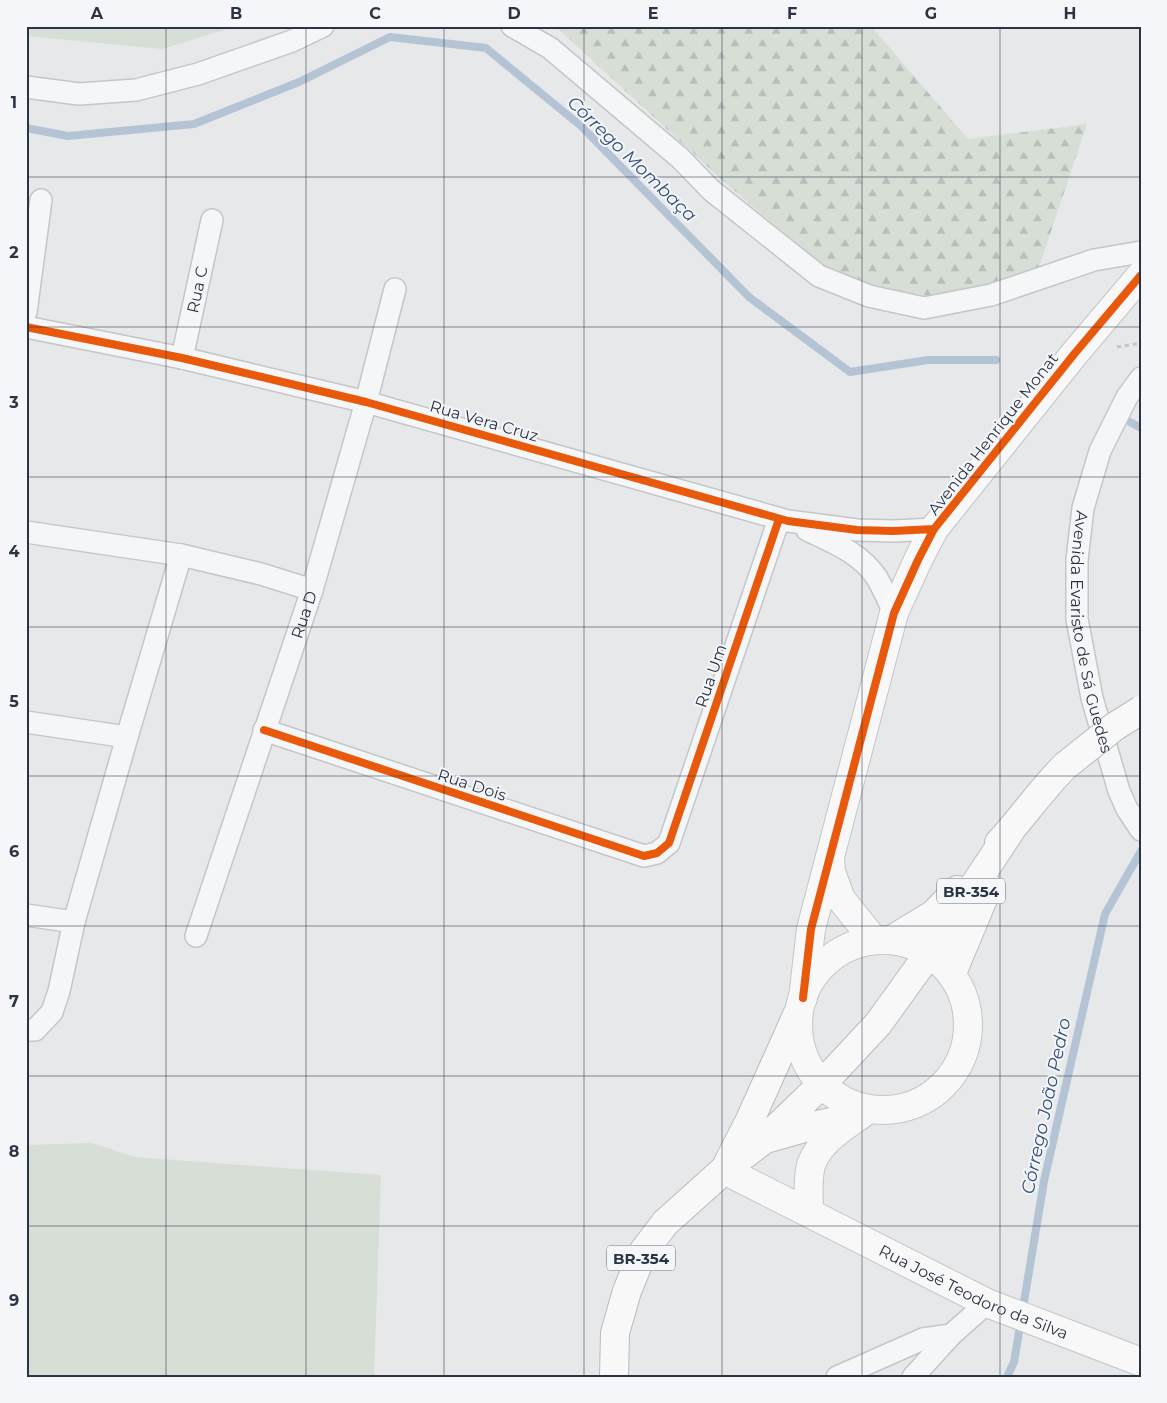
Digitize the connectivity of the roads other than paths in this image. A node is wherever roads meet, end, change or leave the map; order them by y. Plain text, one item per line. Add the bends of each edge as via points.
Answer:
1 (323, 26) edge
2 (512, 26) edge
3 (26, 87) edge
4 (41, 200) dead end
5 (212, 220) dead end
6 (1141, 252) edge
7 (1141, 276) edge
8 (395, 289) dead end
9 (26, 312) edge
10 (26, 327) edge
11 (182, 358) junction
12 (1141, 378) edge
13 (366, 402) junction
14 (784, 520) junction
15 (934, 529) junction
16 (26, 532) edge
17 (181, 555) junction
18 (312, 590) junction
19 (894, 613) junction
20 (1141, 710) edge
21 (26, 722) edge
22 (264, 730) junction
23 (126, 737) junction
24 (1011, 830) junction
25 (1141, 830) edge
26 (669, 842) joint
27 (829, 857) junction
28 (26, 915) edge
29 (74, 922) junction
30 (196, 936) dead end
31 (883, 939) junction
32 (930, 952) junction
33 (952, 973) junction
34 (800, 1006) junction
35 (26, 1030) edge
36 (822, 1084) junction
37 (863, 1113) junction
38 (765, 1139) junction
39 (724, 1170) junction
40 (809, 1212) junction
41 (998, 1308) junction
42 (951, 1335) junction
43 (1141, 1362) edge
44 (614, 1377) edge
45 (837, 1377) edge
46 (913, 1377) edge

1 - 3 street via 292,41 198,74 136,90 79,94
2 - 6 street via 550,48 680,158 711,190 819,276 869,296 924,308 991,295 1094,260
4 - 9 street
5 - 11 street, Rua C
7 - 15 main road, Avenida Henrique Monat
8 - 13 street, Rua D
10 - 11 street, Rua Vera Cruz
11 - 13 street, Rua Vera Cruz
12 - 25 street, Avenida Evaristo de Sá Guedes via 1127,397 1100,451 1083,508 1077,560 1077,619 1092,698 1119,791
13 - 14 street, Rua Vera Cruz
13 - 18 street, Rua D
14 - 15 street, Rua Vera Cruz via 857,530
14 - 19 street, Rua Vera Cruz via 858,557 876,576
14 - 26 street, Rua Um
15 - 19 main road, Avenida Henrique Monat
16 - 17 street
17 - 18 street
17 - 23 street
18 - 22 street, Rua D
19 - 27 main road, Avenida Henrique Monat
20 - 24 main road, BR-354, bridge via 1065,766
21 - 23 street
22 - 26 street, Rua Dois via 644,856 657,853
22 - 30 street, Rua D
23 - 29 street
24 - 31 main road via 934,914
24 - 32 main road, BR-354
24 - 33 main road
27 - 31 main road via 841,899
27 - 34 main road, Avenida Henrique Monat via 811,930
28 - 29 street
29 - 35 street via 60,991 52,1012 35,1030
31 - 32 main road via 906,941
31 - 34 main road via 855,946 824,967
32 - 33 main road
32 - 36 main road, BR-354 via 878,1024
33 - 37 main road via 964,996 968,1021 964,1046 954,1070 938,1089 916,1103 892,1111
34 - 36 main road via 798,1034 802,1052
34 - 39 main road via 750,1120
36 - 37 main road via 842,1102
36 - 38 main road, BR-354
37 - 38 main road
37 - 40 main road via 818,1151 809,1180
38 - 39 main road, BR-354
39 - 40 main road, Rua José Teodoro da Silva
39 - 44 main road, BR-354 via 665,1223 643,1252 615,1333
40 - 41 main road, Rua José Teodoro da Silva
41 - 42 street
41 - 43 main road, Rua José Teodoro da Silva
42 - 45 street via 923,1339
42 - 46 street

